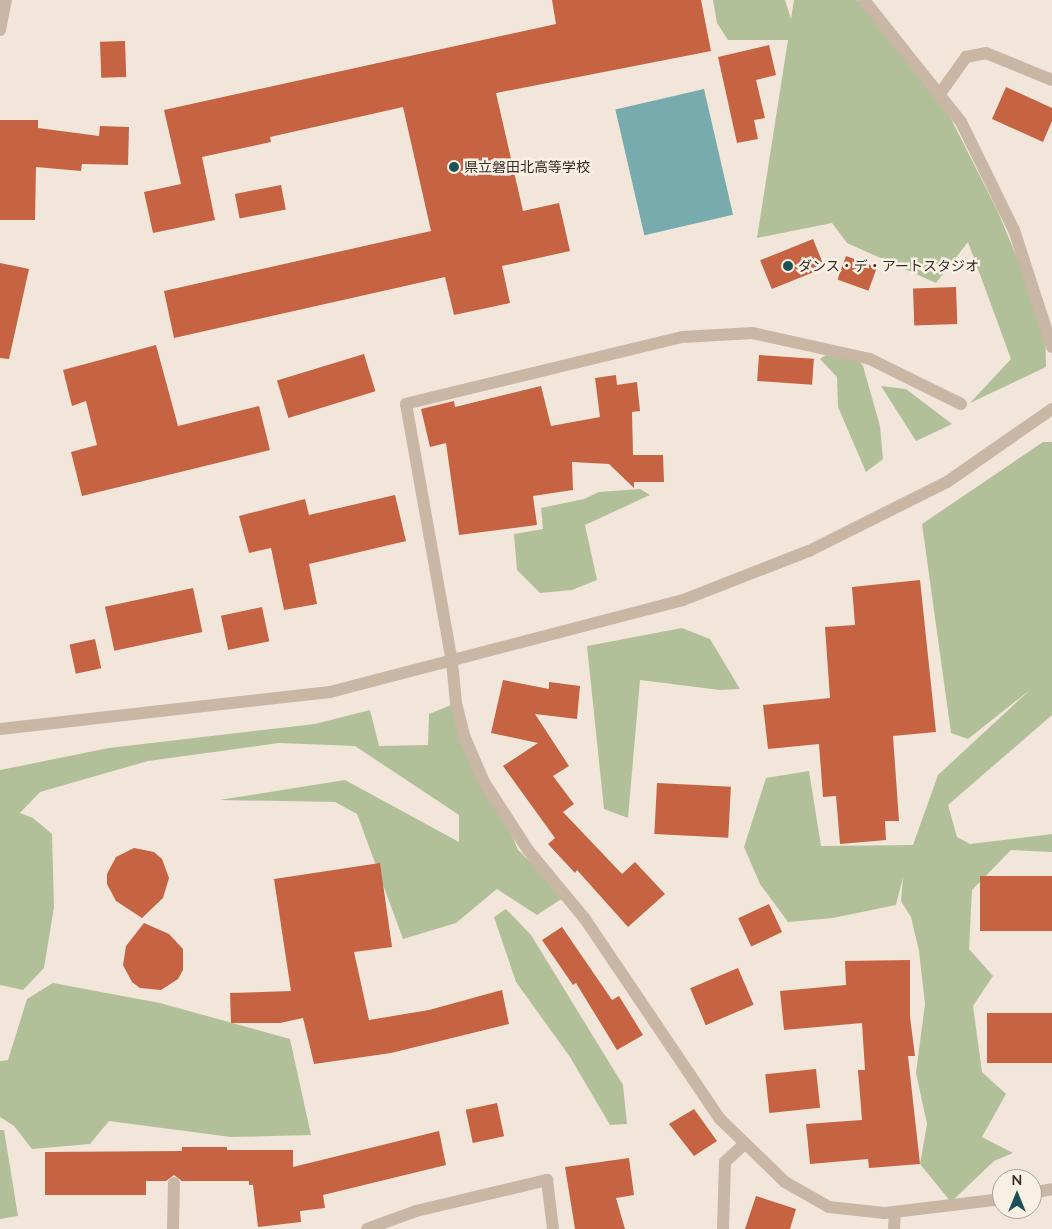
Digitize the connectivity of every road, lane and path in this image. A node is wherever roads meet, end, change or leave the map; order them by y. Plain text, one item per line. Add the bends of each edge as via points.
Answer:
1 (6, 0) edge
2 (864, 0) edge
3 (0, 30) edge
4 (1052, 80) edge
5 (939, 95) junction
6 (1052, 347) edge
7 (961, 404) dead end
8 (1052, 409) edge
9 (452, 662) junction
10 (0, 729) edge
11 (744, 1144) junction
12 (174, 1183) dead end
13 (992, 1200) edge
14 (895, 1212) junction
15 (173, 1229) edge
16 (367, 1229) edge
17 (553, 1229) edge
18 (723, 1229) edge
19 (894, 1229) edge

1 - 3 street
2 - 5 street
4 - 5 street via 986,52 966,57
5 - 6 street via 961,122 1014,230
7 - 9 street via 870,359 753,333 682,337 406,404
8 - 9 street via 947,482 809,551 683,600
9 - 10 street via 330,692
9 - 11 street via 456,703 465,738 484,782 528,850 585,919 720,1119
11 - 14 street via 786,1182 829,1207
11 - 18 street via 725,1162
12 - 15 street
13 - 14 street
14 - 19 street
16 - 17 street via 416,1212 548,1180

